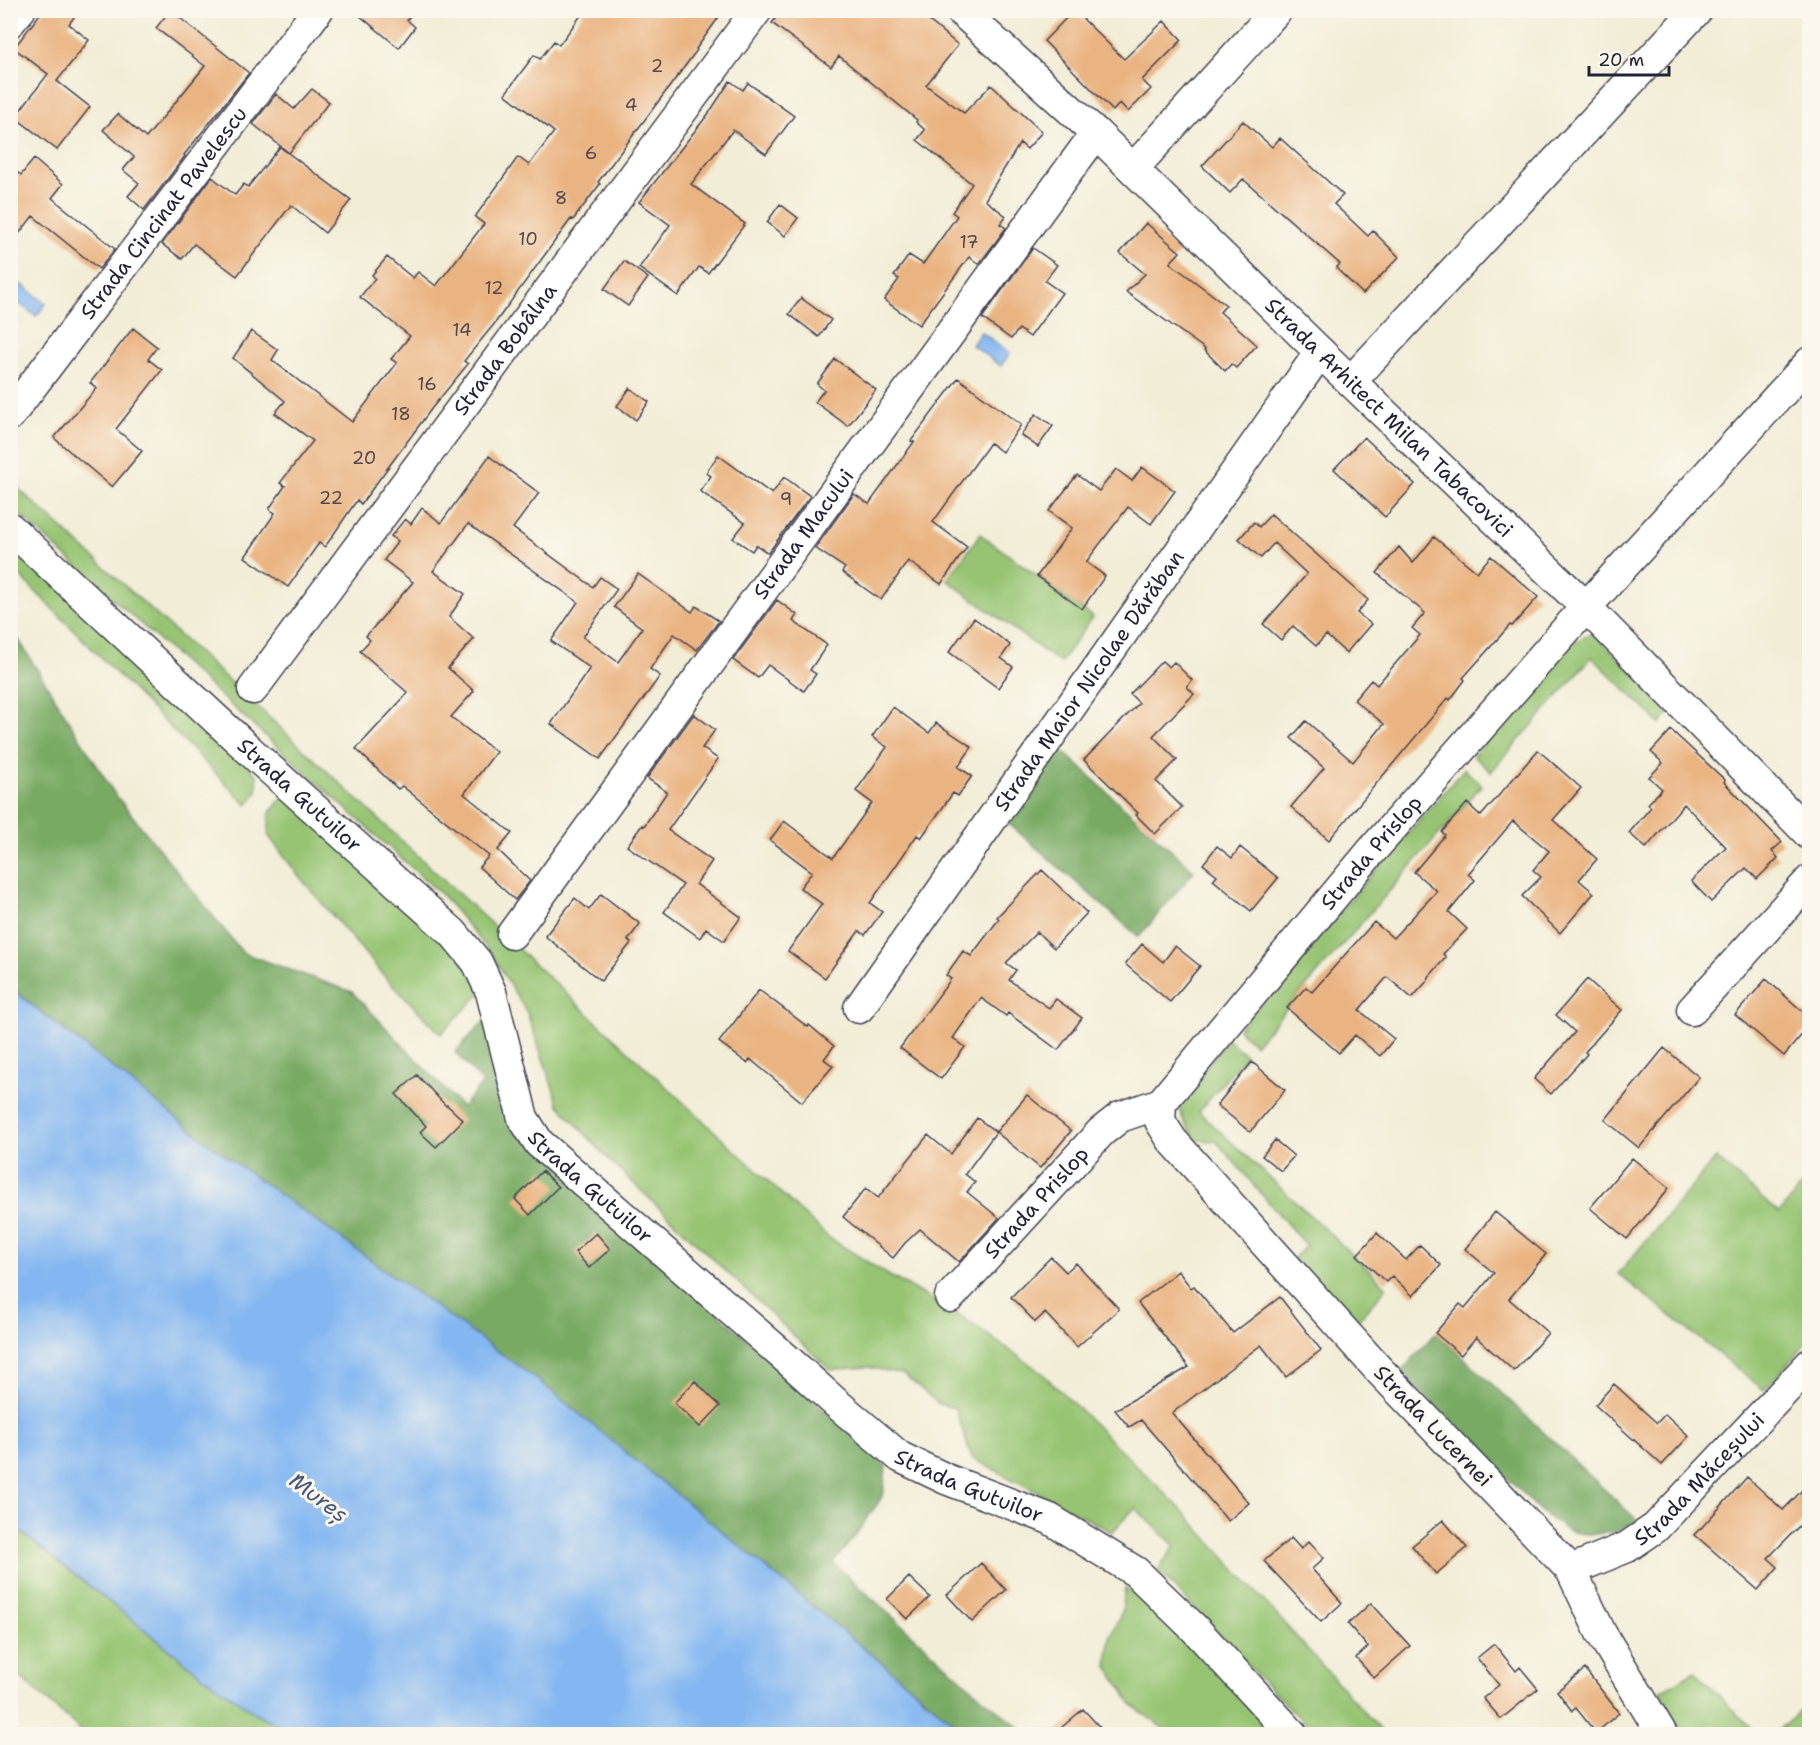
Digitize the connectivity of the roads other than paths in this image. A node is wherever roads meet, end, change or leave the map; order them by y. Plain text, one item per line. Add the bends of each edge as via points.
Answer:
1 (20, 10) edge
2 (318, 10) edge
3 (757, 10) edge
4 (960, 10) edge
5 (1277, 10) edge
6 (1697, 10) edge
7 (10, 22) edge
8 (1096, 133) junction
9 (1133, 169) junction
10 (1320, 352) junction
11 (1809, 362) edge
12 (1351, 381) junction
13 (10, 416) edge
14 (10, 528) edge
15 (1586, 607) junction
16 (253, 689) dead end
17 (1808, 831) edge
18 (1809, 880) edge
19 (512, 934) dead end
20 (860, 1008) dead end
21 (1692, 1010) dead end
22 (1161, 1103) junction
23 (950, 1297) dead end
24 (1809, 1364) edge
25 (1571, 1570) junction
26 (1292, 1734) edge
27 (1662, 1734) edge

1 - 7 street
2 - 13 street, Strada Cincinat Pavelescu
3 - 16 street, Strada Bobâlna
4 - 8 street, Strada Arhitect Milan Tabacovici
5 - 9 street
6 - 12 street
8 - 9 street, Strada Arhitect Milan Tabacovici
8 - 19 street, Strada Macului
9 - 10 street, Strada Arhitect Milan Tabacovici
10 - 12 street, Strada Arhitect Milan Tabacovici
10 - 20 street, Strada Maior Nicolae Dărăban
11 - 15 street, Strada Prislop
12 - 15 street, Strada Arhitect Milan Tabacovici
14 - 26 street, Strada Gutuilor via 453,933 477,962 491,993 523,1118 539,1143 900,1457 1050,1519 1136,1572
15 - 17 street, Strada Arhitect Milan Tabacovici
15 - 22 street, Strada Prislop via 1369,854
18 - 21 street
22 - 23 street, Strada Prislop via 1120,1117 1101,1132
22 - 25 street, Strada Lucernei via 1160,1121 1172,1140 1380,1371
24 - 25 street, Strada Măceșului via 1655,1528 1627,1547
25 - 27 street, Strada Lucernei via 1601,1633

